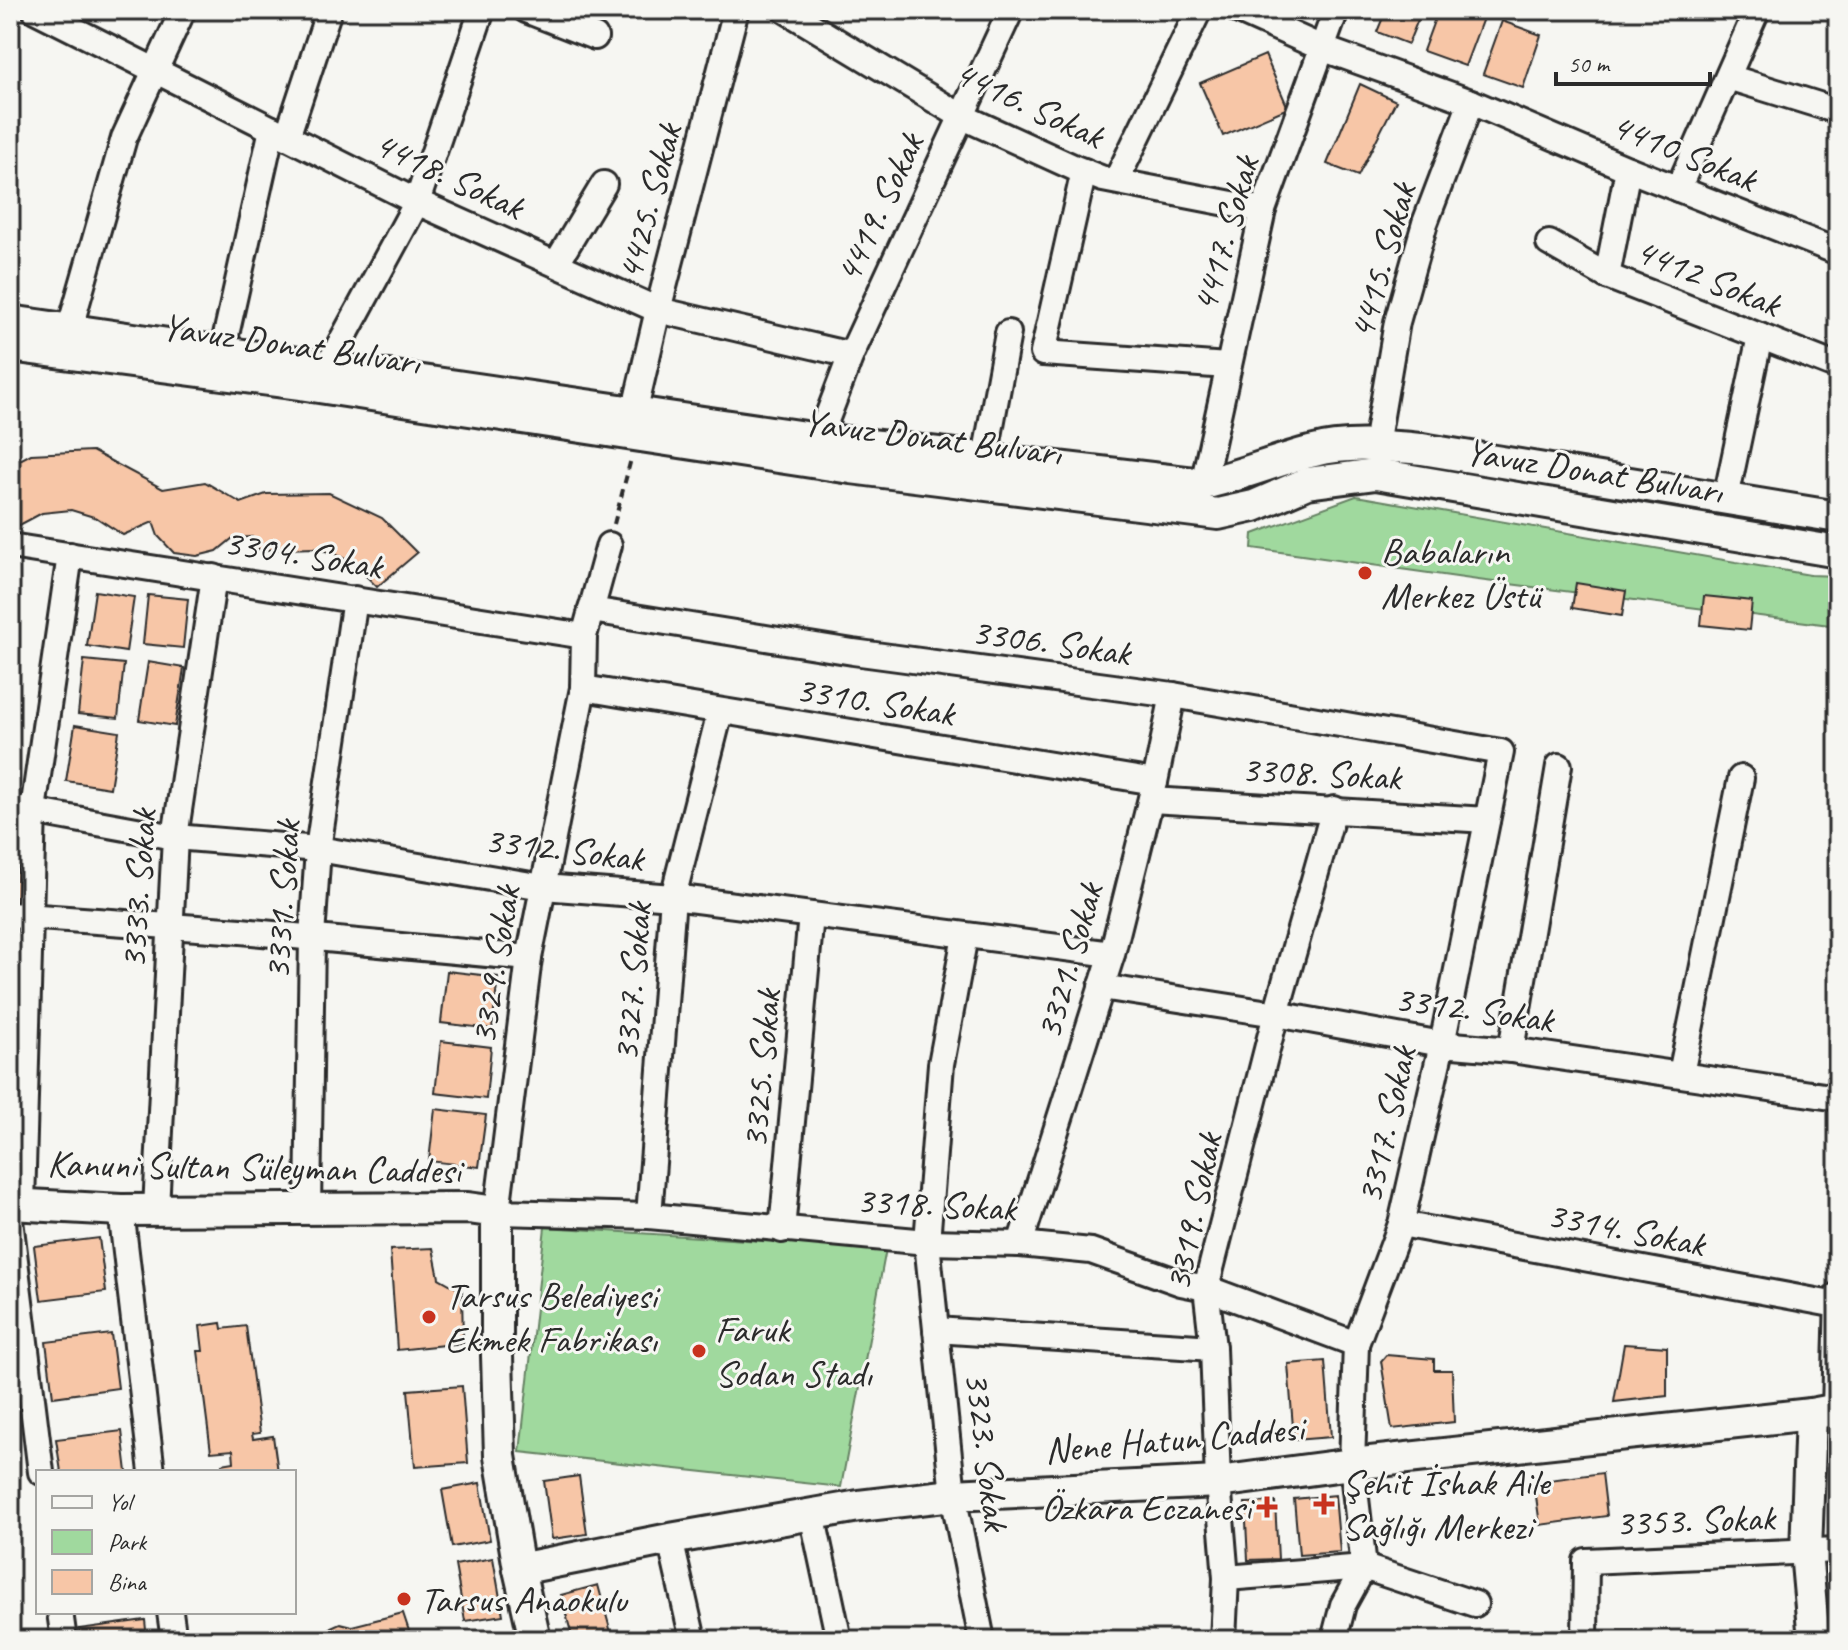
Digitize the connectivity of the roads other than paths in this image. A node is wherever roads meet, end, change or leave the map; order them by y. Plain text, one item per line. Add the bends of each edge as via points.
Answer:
1 (183, 10) edge
2 (329, 10) edge
3 (482, 10) edge
4 (526, 10) edge
5 (736, 10) edge
6 (785, 10) edge
7 (1011, 10) edge
8 (1199, 10) edge
9 (1237, 10) edge
10 (1336, 10) edge
11 (1757, 10) edge
12 (42, 12) edge
13 (595, 37) dead end
14 (1324, 49) junction
15 (157, 71) junction
16 (1728, 77) junction
17 (1471, 102) junction
18 (1838, 111) edge
19 (961, 116) junction
20 (280, 133) junction
21 (1628, 169) junction
22 (1084, 171) junction
23 (1116, 181) junction
24 (604, 184) dead end
25 (1678, 189) junction
26 (417, 202) junction
27 (1263, 210) junction
28 (1549, 243) dead end
29 (1838, 252) edge
30 (556, 264) junction
31 (1607, 276) junction
32 (658, 310) junction
33 (10, 321) edge
34 (69, 331) junction
35 (1008, 333) dead end
36 (1760, 336) junction
37 (10, 346) edge
38 (222, 353) junction
39 (851, 355) junction
40 (328, 366) junction
41 (1228, 366) junction
42 (1838, 367) edge
43 (634, 413) junction
44 (819, 439) junction
45 (1376, 445) junction
46 (985, 458) junction
47 (1203, 484) junction
48 (1726, 498) junction
49 (1838, 517) edge
50 (610, 538) road end
51 (10, 546) edge
52 (1838, 552) edge
53 (70, 555) junction
54 (214, 577) junction
55 (355, 599) junction
56 (591, 610) junction
57 (584, 636) junction
58 (583, 688) junction
59 (1173, 695) junction
60 (720, 712) junction
61 (1501, 752) joint
62 (1559, 766) dead end
63 (1741, 778) dead end
64 (1153, 791) junction
65 (21, 809) edge
66 (1334, 809) junction
67 (1487, 820) junction
68 (175, 837) junction
69 (318, 849) junction
70 (543, 887) junction
71 (673, 897) junction
72 (811, 915) junction
73 (20, 916) edge
74 (169, 926) junction
75 (965, 936) junction
76 (312, 937) junction
77 (1112, 954) junction
78 (529, 958) junction
79 (1101, 987) junction
80 (1276, 1014) junction
81 (1442, 1044) junction
82 (1511, 1050) junction
83 (1681, 1074) junction
84 (1838, 1098) edge
85 (308, 1208) junction
86 (14, 1209) edge
87 (156, 1209) junction
88 (121, 1210) junction
89 (497, 1212) junction
90 (649, 1216) junction
91 (1401, 1224) junction
92 (782, 1230) junction
93 (927, 1242) junction
94 (1020, 1244) junction
95 (1206, 1288) junction
96 (1838, 1295) edge
97 (1837, 1305) edge
98 (936, 1330) junction
99 (17, 1341) edge
100 (1356, 1344) junction
101 (1213, 1348) junction
102 (1828, 1411) edge
103 (1352, 1464) junction
104 (41, 1470) edge
105 (152, 1470) edge
106 (1218, 1482) junction
107 (953, 1495) junction
108 (812, 1514) junction
109 (670, 1539) junction
110 (1838, 1550) edge
111 (1806, 1552) junction
112 (1364, 1567) junction
113 (519, 1569) junction
114 (1226, 1578) junction
115 (1475, 1604) dead end
116 (60, 1614) edge
117 (170, 1614) edge
118 (64, 1640) edge
119 (174, 1640) edge
120 (535, 1640) edge
121 (693, 1640) edge
122 (839, 1640) edge
123 (982, 1640) edge
124 (1223, 1640) edge
125 (1334, 1640) edge
126 (1585, 1640) edge
127 (1814, 1640) edge

1 - 15 street
2 - 20 street
3 - 26 street
4 - 13 street
5 - 32 street, 4425. Sokak
6 - 19 street, 4416. Sokak
7 - 19 street, 4419. Sokak
8 - 23 street
9 - 14 street, 4410 Sokak
10 - 14 street, 4417. Sokak
11 - 16 street
12 - 15 street, 4418. Sokak
14 - 17 street, 4410 Sokak
14 - 27 street, 4417. Sokak
15 - 20 street, 4418. Sokak
15 - 34 street via 124,138
16 - 18 street
16 - 25 street
17 - 21 street, 4410 Sokak
17 - 45 street, 4415. Sokak via 1425,223 1397,322
19 - 22 street, 4416. Sokak
19 - 39 street, 4419. Sokak
20 - 26 street, 4418. Sokak
20 - 38 street
21 - 25 street, 4410 Sokak
21 - 31 street, 4412 Sokak
22 - 23 street, 4416. Sokak
22 - 41 street via 1043,353
23 - 27 street, 4416. Sokak
24 - 30 street
25 - 29 street, 4410 Sokak
26 - 30 street, 4418. Sokak
26 - 40 street
27 - 41 street, 4417. Sokak
28 - 31 street
30 - 32 street, 4418. Sokak
31 - 36 street, 4412 Sokak
32 - 39 street, 4418. Sokak
32 - 43 street, 4425. Sokak
33 - 34 street, Yavuz Donat Bulvarı
34 - 38 street, Yavuz Donat Bulvarı
35 - 46 street
36 - 42 street, 4412 Sokak
36 - 48 street
37 - 52 street, Yavuz Donat Bulvarı via 851,468 1218,514 1254,506 1307,483 1376,474
38 - 40 street, Yavuz Donat Bulvarı
39 - 44 street, 4419. Sokak
40 - 43 street, Yavuz Donat Bulvarı
41 - 47 street, 4417. Sokak
43 - 44 street, Yavuz Donat Bulvarı
44 - 46 street, Yavuz Donat Bulvarı
45 - 47 street, Yavuz Donat Bulvarı via 1312,451
45 - 48 street, Yavuz Donat Bulvarı
46 - 47 street, Yavuz Donat Bulvarı
48 - 49 street, Yavuz Donat Bulvarı
50 - 56 street, 3329. Sokak
51 - 53 street, 3304. Sokak
53 - 54 street, 3304. Sokak
53 - 65 street
54 - 55 street, 3304. Sokak
54 - 68 street, 3333. Sokak
55 - 57 street, 3304. Sokak
55 - 69 street, 3331. Sokak
56 - 57 street, 3329. Sokak
56 - 59 street, 3306. Sokak
57 - 58 street, 3329. Sokak
58 - 60 street, 3310. Sokak
58 - 70 street, 3329. Sokak
59 - 61 street, 3306. Sokak
59 - 64 street, 3321. Sokak
60 - 64 street, 3310. Sokak
60 - 71 street, 3327. Sokak
61 - 67 street, 3317. Sokak
62 - 82 street
63 - 83 street
64 - 66 street, 3308. Sokak
64 - 77 street, 3321. Sokak
65 - 68 street, 3312. Sokak
65 - 73 street
66 - 67 street, 3308. Sokak
66 - 80 street, 3319. Sokak
67 - 81 street, 3317. Sokak
68 - 69 street, 3312. Sokak
68 - 74 street, 3333. Sokak
69 - 70 street, 3312. Sokak
69 - 76 street, 3331. Sokak
70 - 71 street, 3312. Sokak
70 - 78 street, 3329. Sokak
71 - 72 street, 3312. Sokak
71 - 90 street, 3327. Sokak
72 - 75 street, 3312. Sokak
72 - 92 street, 3325. Sokak
73 - 74 street
73 - 86 street
74 - 76 street
74 - 87 street, 3333. Sokak
75 - 77 street, 3312. Sokak
75 - 93 street, 3323. Sokak via 941,1064
76 - 78 street
76 - 85 street, 3331. Sokak
77 - 79 street, 3321. Sokak
78 - 89 street, 3329. Sokak
79 - 80 street, 3312. Sokak
79 - 94 street, 3321. Sokak
80 - 81 street, 3312. Sokak
80 - 95 street, 3319. Sokak
81 - 82 street, 3312. Sokak
81 - 91 street, 3317. Sokak
82 - 83 street, 3312. Sokak
83 - 84 street, 3312. Sokak
85 - 87 street, Kanuni Sultan Süleyman Caddesi
85 - 89 street, Kanuni Sultan Süleyman Caddesi
86 - 88 street, Kanuni Sultan Süleyman Caddesi
86 - 99 street
87 - 88 street, Kanuni Sultan Süleyman Caddesi
88 - 105 street
89 - 90 street, 3318. Sokak
89 - 113 street, Kanuni Sultan Süleyman Caddesi via 500,1456
90 - 92 street, 3318. Sokak
91 - 97 street, 3314. Sokak
91 - 100 street, 3317. Sokak
92 - 93 street, 3318. Sokak
93 - 94 street, 3318. Sokak
93 - 98 street, 3323. Sokak
94 - 95 street, 3318. Sokak via 1091,1251
95 - 100 street, 3318. Sokak
95 - 101 street, 3319. Sokak
96 - 97 street
97 - 102 street
98 - 101 street
98 - 107 street, 3323. Sokak
99 - 104 street
100 - 103 street, 3317. Sokak
101 - 106 street, 3319. Sokak
102 - 103 street, Nene Hatun Caddesi
102 - 111 street
103 - 106 street, Nene Hatun Caddesi
103 - 112 street, 3317. Sokak
106 - 107 street, Nene Hatun Caddesi
106 - 114 street, 3319. Sokak
107 - 108 street, Nene Hatun Caddesi
107 - 123 street, 3323. Sokak
108 - 109 street, Nene Hatun Caddesi
108 - 122 street
109 - 113 street, Nene Hatun Caddesi
109 - 121 street
110 - 111 street, 3353. Sokak
111 - 126 street, 3353. Sokak via 1586,1561
111 - 127 street
112 - 114 street
112 - 115 street
112 - 125 street via 1343,1605
113 - 120 street, Kanuni Sultan Süleyman Caddesi
114 - 124 street, 3319. Sokak
116 - 118 street
117 - 119 street

